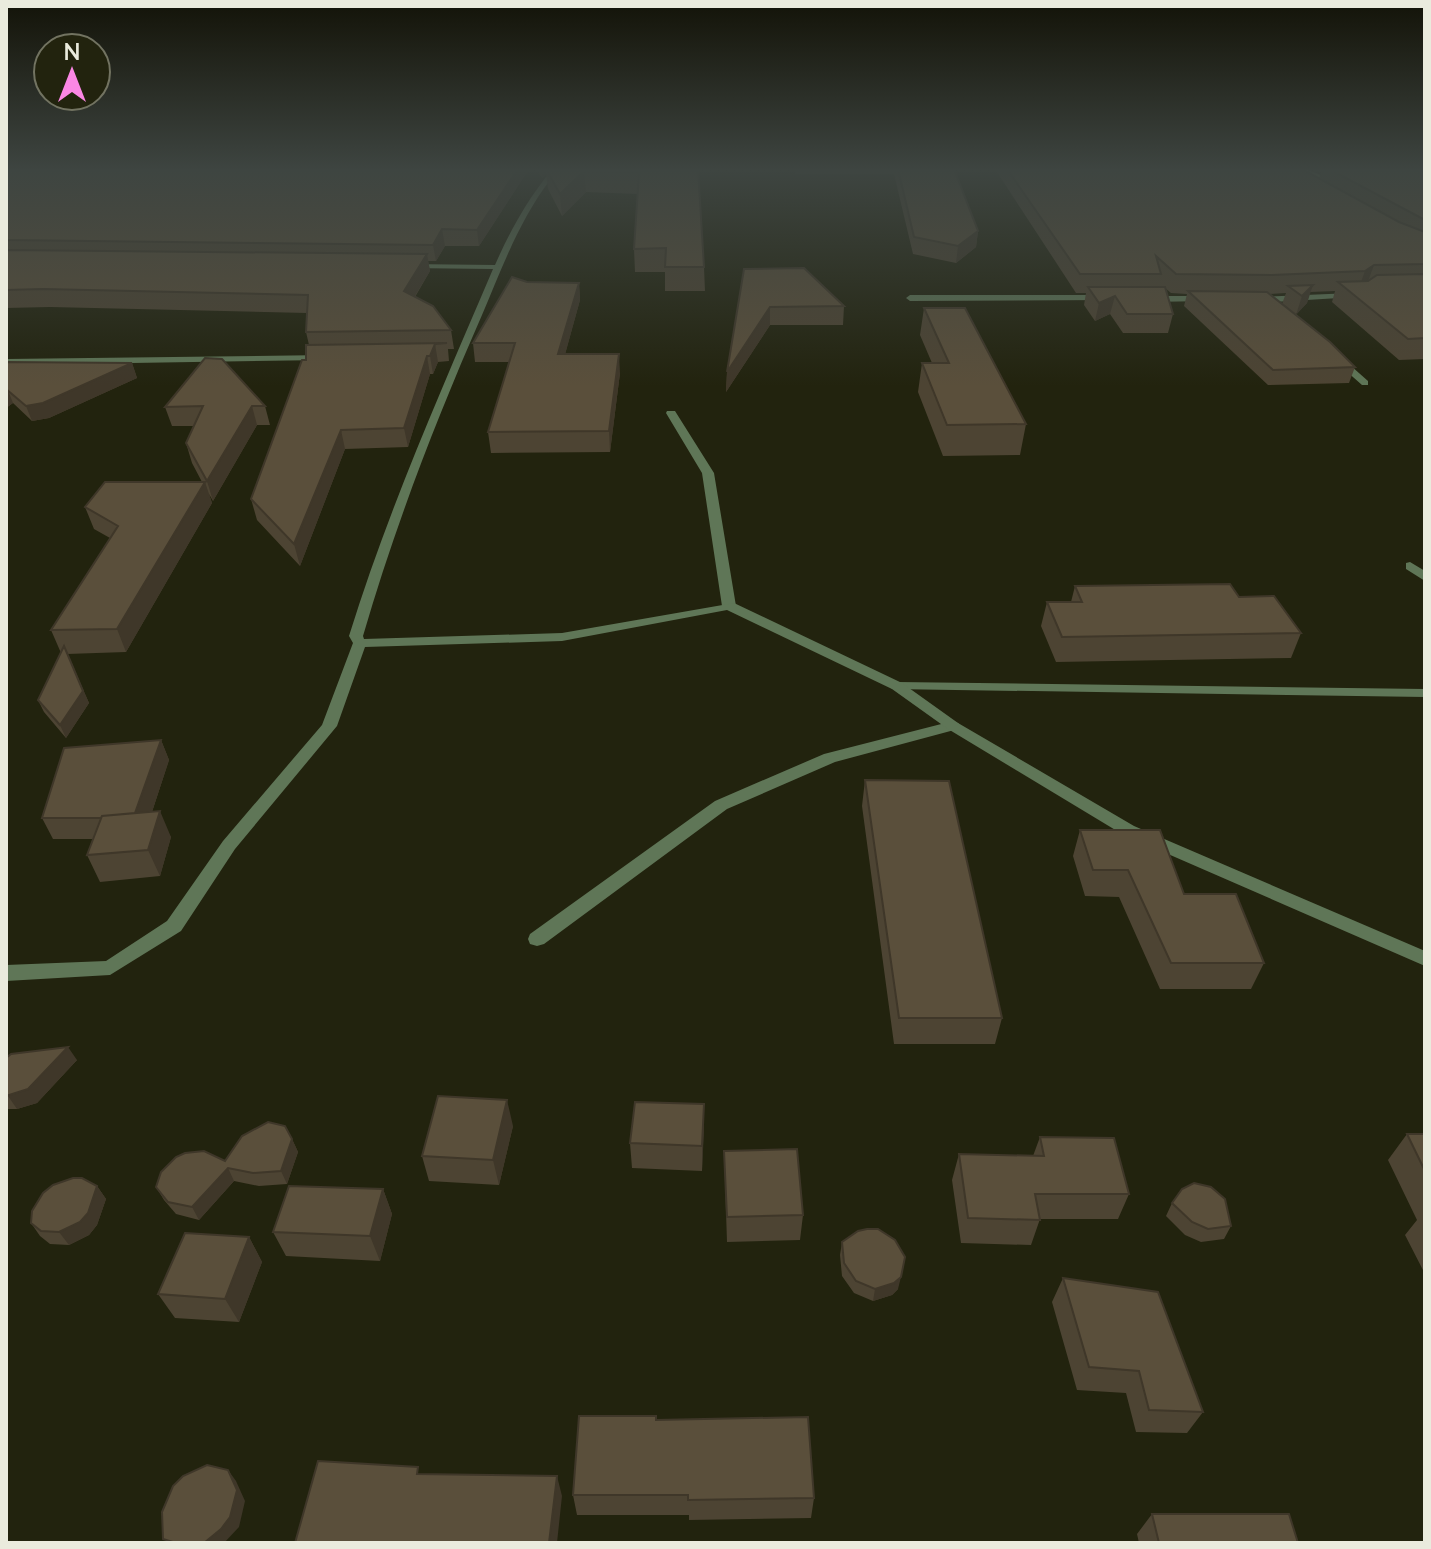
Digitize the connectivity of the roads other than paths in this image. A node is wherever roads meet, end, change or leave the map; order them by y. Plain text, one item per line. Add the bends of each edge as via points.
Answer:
1 (510, 241) edge
2 (403, 266) edge
3 (499, 267) junction
4 (1361, 295) edge
5 (910, 298) dead end
6 (1114, 298) edge
7 (1130, 299) edge
8 (1220, 300) edge
9 (1251, 300) edge
10 (1266, 300) junction
11 (1276, 308) edge
12 (1331, 353) edge
13 (444, 355) edge
14 (459, 355) junction
15 (334, 357) edge
16 (6, 362) edge
17 (1365, 383) dead end
18 (671, 413) dead end
19 (1425, 563) edge
20 (1425, 577) edge
21 (729, 606) junction
22 (360, 643) junction
23 (897, 686) junction
24 (1425, 693) edge
25 (953, 726) junction
26 (537, 939) dead end
27 (1425, 959) edge
28 (6, 973) edge

1 - 3 street
2 - 3 street
3 - 14 street
4 - 10 street
5 - 6 street
7 - 8 street
9 - 10 street
10 - 11 street
12 - 17 street
13 - 14 street
14 - 22 street via 370,586 356,636
15 - 16 street
18 - 21 street via 708,473
19 - 20 street via 1410,566
21 - 22 street via 562,637
21 - 23 street
22 - 28 street via 329,726 229,845 174,926 110,968
23 - 24 street
23 - 25 street
25 - 26 street via 830,758 721,805
25 - 27 street via 1128,830

